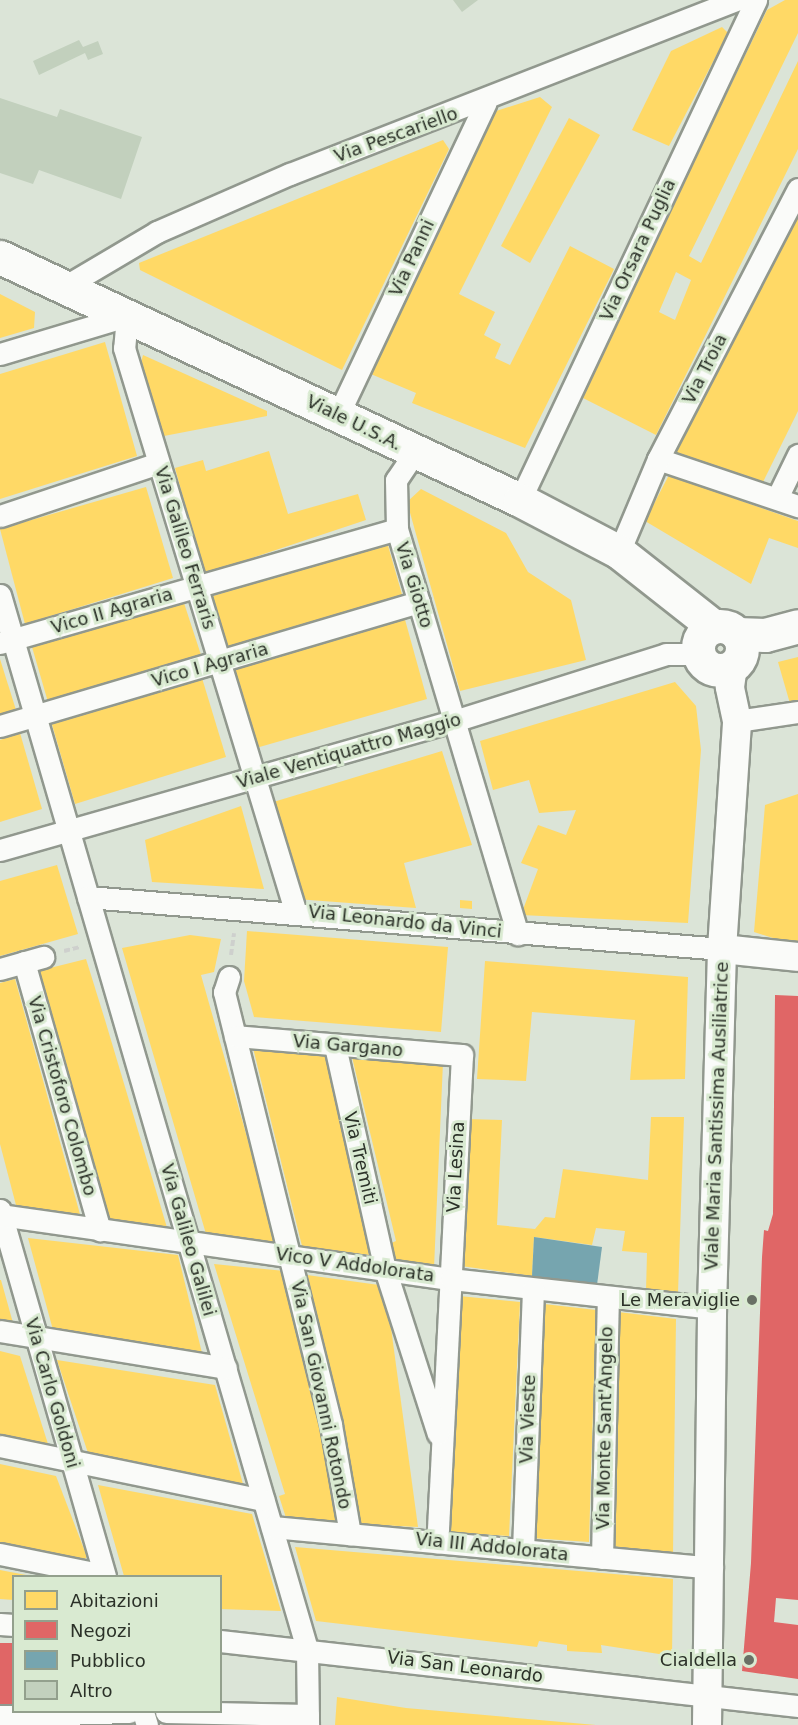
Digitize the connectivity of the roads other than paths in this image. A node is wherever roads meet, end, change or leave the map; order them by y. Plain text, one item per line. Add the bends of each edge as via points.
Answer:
1 (737, 0) edge
2 (756, 0) edge
3 (486, 102) junction
4 (798, 189) edge
5 (0, 257) edge
6 (64, 287) junction
7 (127, 316) junction
8 (0, 354) edge
9 (338, 415) junction
10 (415, 452) junction
11 (798, 455) edge
12 (658, 459) junction
13 (158, 463) junction
14 (777, 498) junction
15 (520, 500) junction
16 (798, 506) edge
17 (0, 516) edge
18 (397, 529) junction
19 (619, 552) junction
20 (196, 586) junction
21 (0, 595) edge
22 (419, 602) junction
23 (798, 626) edge
24 (7, 641) edge
25 (723, 647) junction
26 (220, 662) junction
27 (798, 712) edge
28 (34, 716) junction
29 (454, 721) junction
30 (737, 722) junction
31 (0, 726) edge
32 (258, 778) junction
33 (68, 831) junction
34 (0, 850) edge
35 (88, 897) junction
36 (295, 910) junction
37 (518, 934) junction
38 (722, 949) junction
39 (798, 957) edge
40 (0, 969) edge
41 (229, 977) dead end
42 (235, 1036) junction
43 (335, 1046) junction
44 (462, 1055) joint
45 (0, 1213) edge
46 (100, 1230) junction
47 (189, 1242) junction
48 (291, 1256) junction
49 (385, 1269) junction
50 (451, 1279) junction
51 (533, 1289) junction
52 (608, 1297) junction
53 (712, 1308) junction
54 (0, 1331) edge
55 (36, 1337) junction
56 (226, 1368) junction
57 (0, 1446) edge
58 (442, 1447) junction
59 (71, 1459) junction
60 (264, 1500) junction
61 (272, 1527) junction
62 (350, 1534) junction
63 (437, 1542) junction
64 (523, 1550) junction
65 (0, 1554) edge
66 (602, 1558) junction
67 (712, 1568) junction
68 (100, 1575) edge
69 (105, 1575) edge
70 (222, 1641) edge
71 (307, 1649) junction
72 (709, 1696) junction
73 (798, 1706) edge
74 (97, 1713) edge
75 (184, 1713) edge
76 (0, 1716) edge
77 (308, 1720) edge
78 (707, 1725) edge

1 - 3 street, Via Pescariello
2 - 15 street, Via Orsara Puglia
3 - 6 street, Via Pescariello via 167,227
3 - 9 street, Via Panni
4 - 12 street, Via Troia
5 - 6 main road, Viale U.S.A.
6 - 7 main road, Viale U.S.A.
7 - 8 street
7 - 9 main road, Viale U.S.A.
7 - 13 street, Via Galileo Ferraris via 124,348
9 - 10 main road, Viale U.S.A.
10 - 15 main road, Viale U.S.A.
10 - 18 street, Via Giotto via 396,480
11 - 14 street
12 - 14 street
12 - 19 street, Via Troia
13 - 17 street
13 - 20 street, Via Galileo Ferraris
14 - 16 street
15 - 19 main road, Viale U.S.A.
18 - 20 street, Vico II Agraria
18 - 22 street, Via Giotto
19 - 25 main road, Viale U.S.A.
20 - 24 street, Vico II Agraria
20 - 26 street, Via Galileo Ferraris
21 - 24 street, Via Galileo Galilei
22 - 26 street, Vico I Agraria
22 - 29 street, Via Giotto
23 - 25 main road
24 - 28 street, Via Galileo Galilei
25 - 29 street, Viale Ventiquattro Maggio via 666,654
25 - 30 main road, Viale Maria Santissima Ausiliatrice
26 - 28 street, Vico I Agraria
26 - 32 street, Via Galileo Ferraris
27 - 30 street
28 - 31 street, Vico I Agraria
28 - 33 street, Via Galileo Galilei
29 - 32 street, Viale Ventiquattro Maggio
29 - 37 street, Via Giotto
30 - 38 main road, Viale Maria Santissima Ausiliatrice
32 - 33 street, Viale Ventiquattro Maggio
32 - 36 street, Via Galileo Ferraris
33 - 34 street, Viale Ventiquattro Maggio
33 - 35 street, Via Galileo Galilei
35 - 36 street, Via Leonardo da Vinci
35 - 47 street, Via Galileo Galilei
36 - 37 street, Via Leonardo da Vinci
37 - 38 street, Via Leonardo da Vinci
38 - 39 main road
38 - 53 main road, Viale Maria Santissima Ausiliatrice
40 - 46 street, Via Cristoforo Colombo via 33,960
41 - 42 street, Via San Giovanni Rotondo via 224,992
42 - 43 street, Via Gargano
42 - 48 street, Via San Giovanni Rotondo
43 - 44 street, Via Gargano
43 - 49 street, Via Tremiti
44 - 50 street, Via Lesina
45 - 46 street, Vico V Addolorata
45 - 55 street, Via Carlo Goldoni
46 - 47 street, Vico V Addolorata
47 - 48 street, Vico V Addolorata
47 - 56 street, Via Galileo Galilei
48 - 49 street, Vico V Addolorata
48 - 62 street, Via San Giovanni Rotondo
49 - 50 street, Vico V Addolorata
49 - 58 street, Via Tremiti
50 - 51 street, Vico V Addolorata
50 - 58 street, Via Lesina
51 - 52 street, Vico V Addolorata
51 - 64 street, Via Vieste
52 - 53 street, Vico V Addolorata
52 - 66 street, Via Monte Sant'Angelo
53 - 67 main road, Viale Maria Santissima Ausiliatrice
54 - 55 street
55 - 56 street
55 - 59 street, Via Carlo Goldoni
56 - 60 street, Via Galileo Galilei
57 - 59 street
58 - 63 street, Via Lesina
59 - 60 street
59 - 69 street, Via Carlo Goldoni
60 - 61 street, Via Galileo Galilei
61 - 62 street, Via III Addolorata
61 - 71 street, Via Galileo Galilei
62 - 63 street, Via III Addolorata
63 - 64 street, Via III Addolorata
64 - 66 street, Via III Addolorata
65 - 68 street
66 - 67 street, Via III Addolorata
67 - 72 main road, Viale Maria Santissima Ausiliatrice
70 - 71 street, Via San Leonardo
71 - 72 street, Via San Leonardo
71 - 77 street, Via Galileo Galilei
72 - 73 street, Via San Leonardo
72 - 78 main road, Viale Maria Santissima Ausiliatrice
74 - 76 street
75 - 77 street

